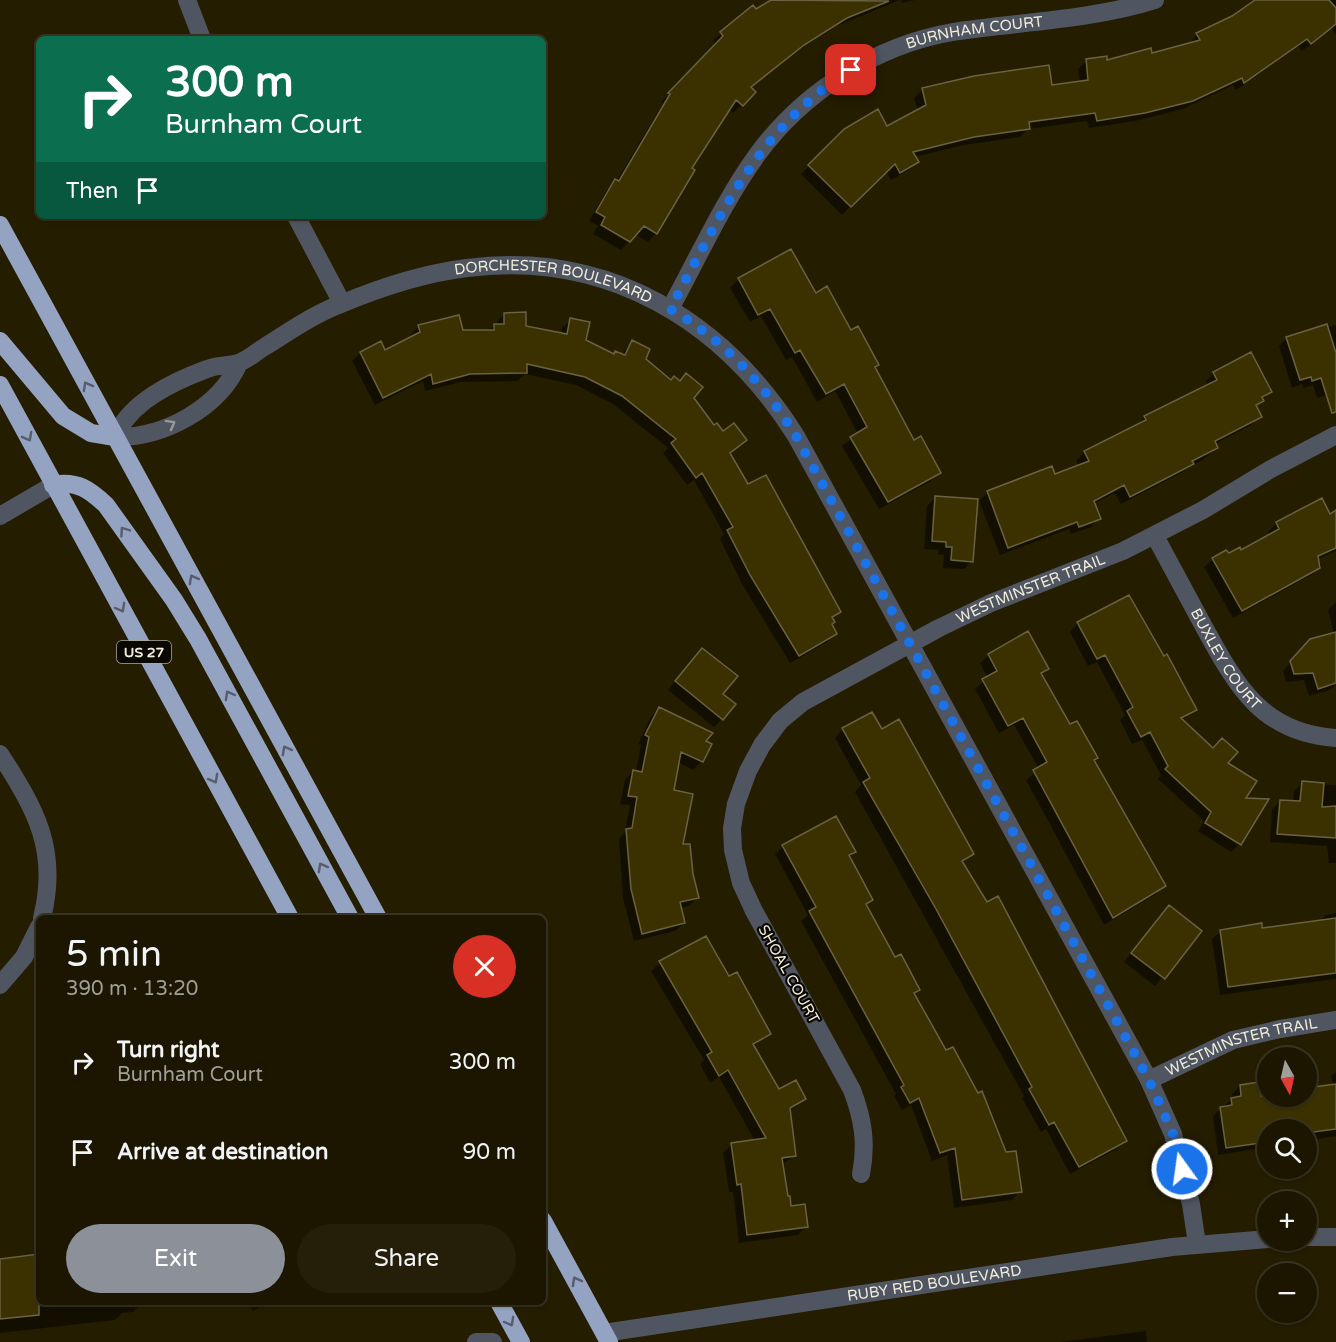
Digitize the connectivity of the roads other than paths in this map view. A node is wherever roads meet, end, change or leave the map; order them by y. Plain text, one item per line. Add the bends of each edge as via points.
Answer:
1 (187, 0) edge
2 (1155, 0) edge
3 (201, 36) edge
4 (298, 219) edge
5 (0, 225) edge
6 (342, 303) junction
7 (670, 309) junction
8 (0, 341) edge
9 (239, 363) junction
10 (0, 385) edge
11 (1336, 435) edge
12 (115, 437) junction
13 (53, 485) junction
14 (0, 516) edge
15 (1155, 536) junction
16 (910, 645) junction
17 (1336, 738) edge
18 (0, 754) edge
19 (748, 771) joint
20 (42, 915) edge
21 (288, 915) edge
22 (348, 915) edge
23 (376, 915) edge
24 (36, 933) edge
25 (0, 985) edge
26 (1336, 1020) edge
27 (1149, 1080) junction
28 (861, 1174) dead end
29 (546, 1227) edge
30 (1317, 1237) edge
31 (1336, 1237) edge
32 (1257, 1240) edge
33 (1197, 1244) junction
34 (501, 1305) edge
35 (606, 1337) edge
36 (476, 1342) edge
37 (493, 1342) edge
38 (521, 1342) edge

1 - 3 street
2 - 7 street, BURNHAM COURT via 934,36 883,54 836,79 796,110 757,155
4 - 6 street
12 -> 5 highway
6 - 7 street, DORCHESTER BOULEVARD via 448,271 522,266 604,280
6 - 9 street, DORCHESTER BOULEVARD
7 - 16 street, DORCHESTER BOULEVARD via 731,354 772,400 796,436
8 - 12 highway via 63,416 91,433
9 - 12 street, DORCHESTER BOULEVARD via 208,368 147,399 127,416
12 -> 9 street via 153,433 207,404 226,386
10 -> 13 highway, US 27
11 - 15 street, WESTMINSTER TRAIL
23 -> 12 highway
13 - 14 street
13 -> 21 highway, US 27
22 -> 13 highway via 174,600 96,496 75,484
15 - 16 street, WESTMINSTER TRAIL via 1090,566 991,603
15 - 17 street, BUXLEY COURT via 1230,675 1248,698 1288,727
16 - 19 street, WESTMINSTER TRAIL via 803,702 780,721
16 - 27 street, DORCHESTER BOULEVARD
18 - 20 street via 33,806 43,836 48,874
19 - 28 street, SHOAL COURT via 732,828 741,883 852,1090 865,1139
24 - 25 street via 24,957
26 - 27 street, WESTMINSTER TRAIL via 1233,1040
27 - 33 street, DORCHESTER BOULEVARD via 1173,1134
35 -> 29 highway
30 - 31 street
32 - 33 street, RUBY RED BOULEVARD
33 - 35 street, RUBY RED BOULEVARD
34 -> 38 highway
36 - 37 street

